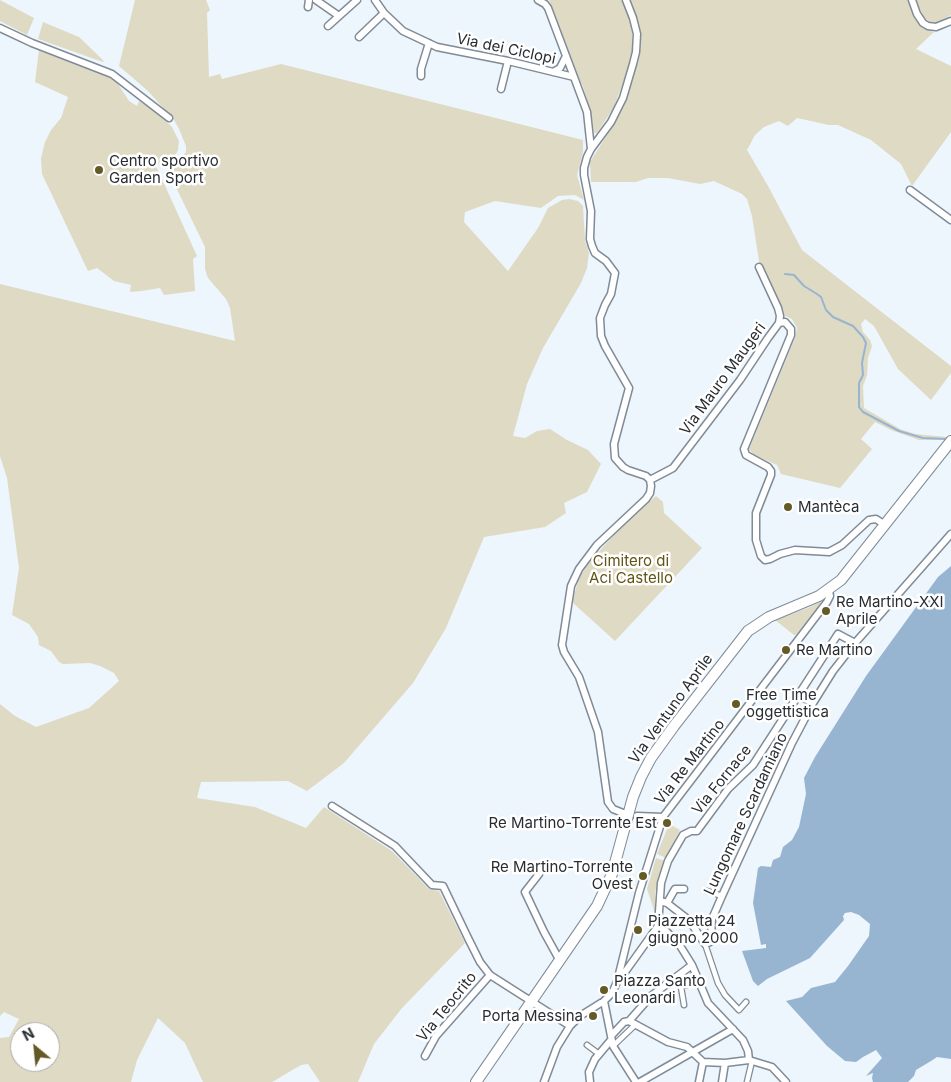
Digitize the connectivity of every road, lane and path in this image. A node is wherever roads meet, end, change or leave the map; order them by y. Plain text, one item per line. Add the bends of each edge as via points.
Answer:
1 (316, 0) edge
2 (357, 0) edge
3 (375, 0) edge
4 (538, 0) edge
5 (626, 0) edge
6 (912, 0) edge
7 (384, 13) junction
8 (339, 16) junction
9 (951, 21) edge
10 (328, 26) dead end
11 (0, 28) edge
12 (359, 37) dead end
13 (429, 44) junction
14 (566, 56) junction
15 (508, 61) junction
16 (553, 72) junction
17 (421, 76) dead end
18 (574, 77) junction
19 (501, 89) dead end
20 (169, 118) dead end
21 (591, 149) junction
22 (910, 190) dead end
23 (951, 220) edge
24 (758, 267) dead end
25 (780, 324) junction
26 (950, 444) edge
27 (650, 480) junction
28 (885, 525) junction
29 (951, 534) edge
30 (829, 591) junction
31 (855, 643) junction
32 (798, 695) junction
33 (813, 703) junction
34 (332, 806) dead end
35 (632, 815) junction
36 (664, 817) junction
37 (539, 874) dead end
38 (684, 889) dead end
39 (706, 891) dead end
40 (722, 896) junction
41 (663, 902) junction
42 (658, 926) junction
43 (705, 944) junction
44 (560, 961) junction
45 (692, 966) junction
46 (490, 975) junction
47 (698, 981) junction
48 (617, 982) junction
49 (531, 1001) junction
50 (604, 1001) junction
51 (746, 1002) dead end
52 (684, 1005) dead end
53 (629, 1021) junction
54 (636, 1024) junction
55 (570, 1026) junction
56 (733, 1029) junction
57 (611, 1041) junction
58 (587, 1046) dead end
59 (693, 1052) junction
60 (599, 1054) junction
61 (425, 1056) dead end
62 (750, 1060) junction
63 (703, 1062) junction
64 (725, 1063) junction
65 (479, 1081) edge
66 (544, 1082) edge
67 (590, 1082) edge
68 (636, 1082) edge
69 (640, 1082) edge
70 (699, 1082) edge
71 (722, 1082) edge
72 (747, 1082) edge
73 (786, 1082) edge

1 - 8 street
2 - 8 street
3 - 7 street, Via dei Ciclopi
4 - 14 street via 548,8
5 - 21 street via 634,18 636,52 611,122
6 - 9 street via 917,14 928,26 936,27
7 - 12 street
7 - 13 street, Via dei Ciclopi via 403,31
8 - 10 street
11 - 20 street via 112,74
13 - 15 street, Via dei Ciclopi
13 - 17 street
14 - 16 street via 560,68
14 - 18 street
15 - 16 street, Via dei Ciclopi
15 - 19 street
16 - 18 street, Via dei Ciclopi
18 - 21 street via 587,112
21 - 27 street via 584,168 591,211 590,239 595,253 615,273 611,294 600,318 600,328 605,346 629,388 614,450 615,458 623,467
22 - 23 street
24 - 25 street via 778,308
25 - 27 street, Via Mauro Maugeri via 673,468
25 - 28 street, Via Mauro Maugeri via 785,322 789,325 791,335 744,449 753,460 771,471 756,514 760,556 765,560 795,550 830,552 869,520 876,519
26 - 28 main road, Via Ventuno Aprile
27 - 35 street via 646,499 597,545 580,569 571,586 562,645 579,677 598,732 608,802 613,809
28 - 30 main road, Via Ventuno Aprile
29 - 31 street, Lungomare Scardamiano
30 - 35 main road, Via Ventuno Aprile via 769,617 741,638 652,758 641,777
30 - 36 street, Via Re Martino via 827,602
31 - 32 street, Via Fornace via 838,634
31 - 33 street, Lungomare Scardamiano
32 - 33 street
32 - 41 street, Via Fornace via 753,765 728,789 697,831 683,835 676,845 661,883
33 - 40 street, Lungomare Scardamiano via 739,849
34 - 46 street via 395,846 432,884 443,886
35 - 36 street
35 - 44 main road, Via Ventuno Aprile via 605,891
36 - 48 street, Via Re Martino via 639,893
37 - 44 street via 525,892
38 - 41 street via 675,889
39 - 40 street
40 - 43 street, Lungomare Scardamiano via 712,919 710,942
41 - 42 street, Via Fornace
41 - 43 street via 689,920
42 - 45 street via 679,944
42 - 48 street
43 - 51 street via 725,995 739,1010
44 - 49 main road, Via Ventuno Aprile
45 - 47 street
45 - 53 street via 651,996
46 - 49 street
46 - 61 street, Via Teocrito via 436,1036
47 - 52 street via 681,987
47 - 56 street via 708,1003
48 - 50 street, Via Re Martino
49 - 55 street
49 - 65 main road, Via Ventuno Aprile
50 - 55 street
50 - 57 street
53 - 54 street
53 - 57 street via 624,1022
54 - 57 street
54 - 59 street
55 - 66 street via 557,1048
56 - 59 street
56 - 62 street via 743,1040
57 - 60 street
57 - 68 street
58 - 60 street
59 - 63 street
59 - 69 street
60 - 67 street via 589,1072
62 - 64 street
62 - 72 street
62 - 73 street via 772,1067
63 - 64 street
63 - 70 street
64 - 71 street

